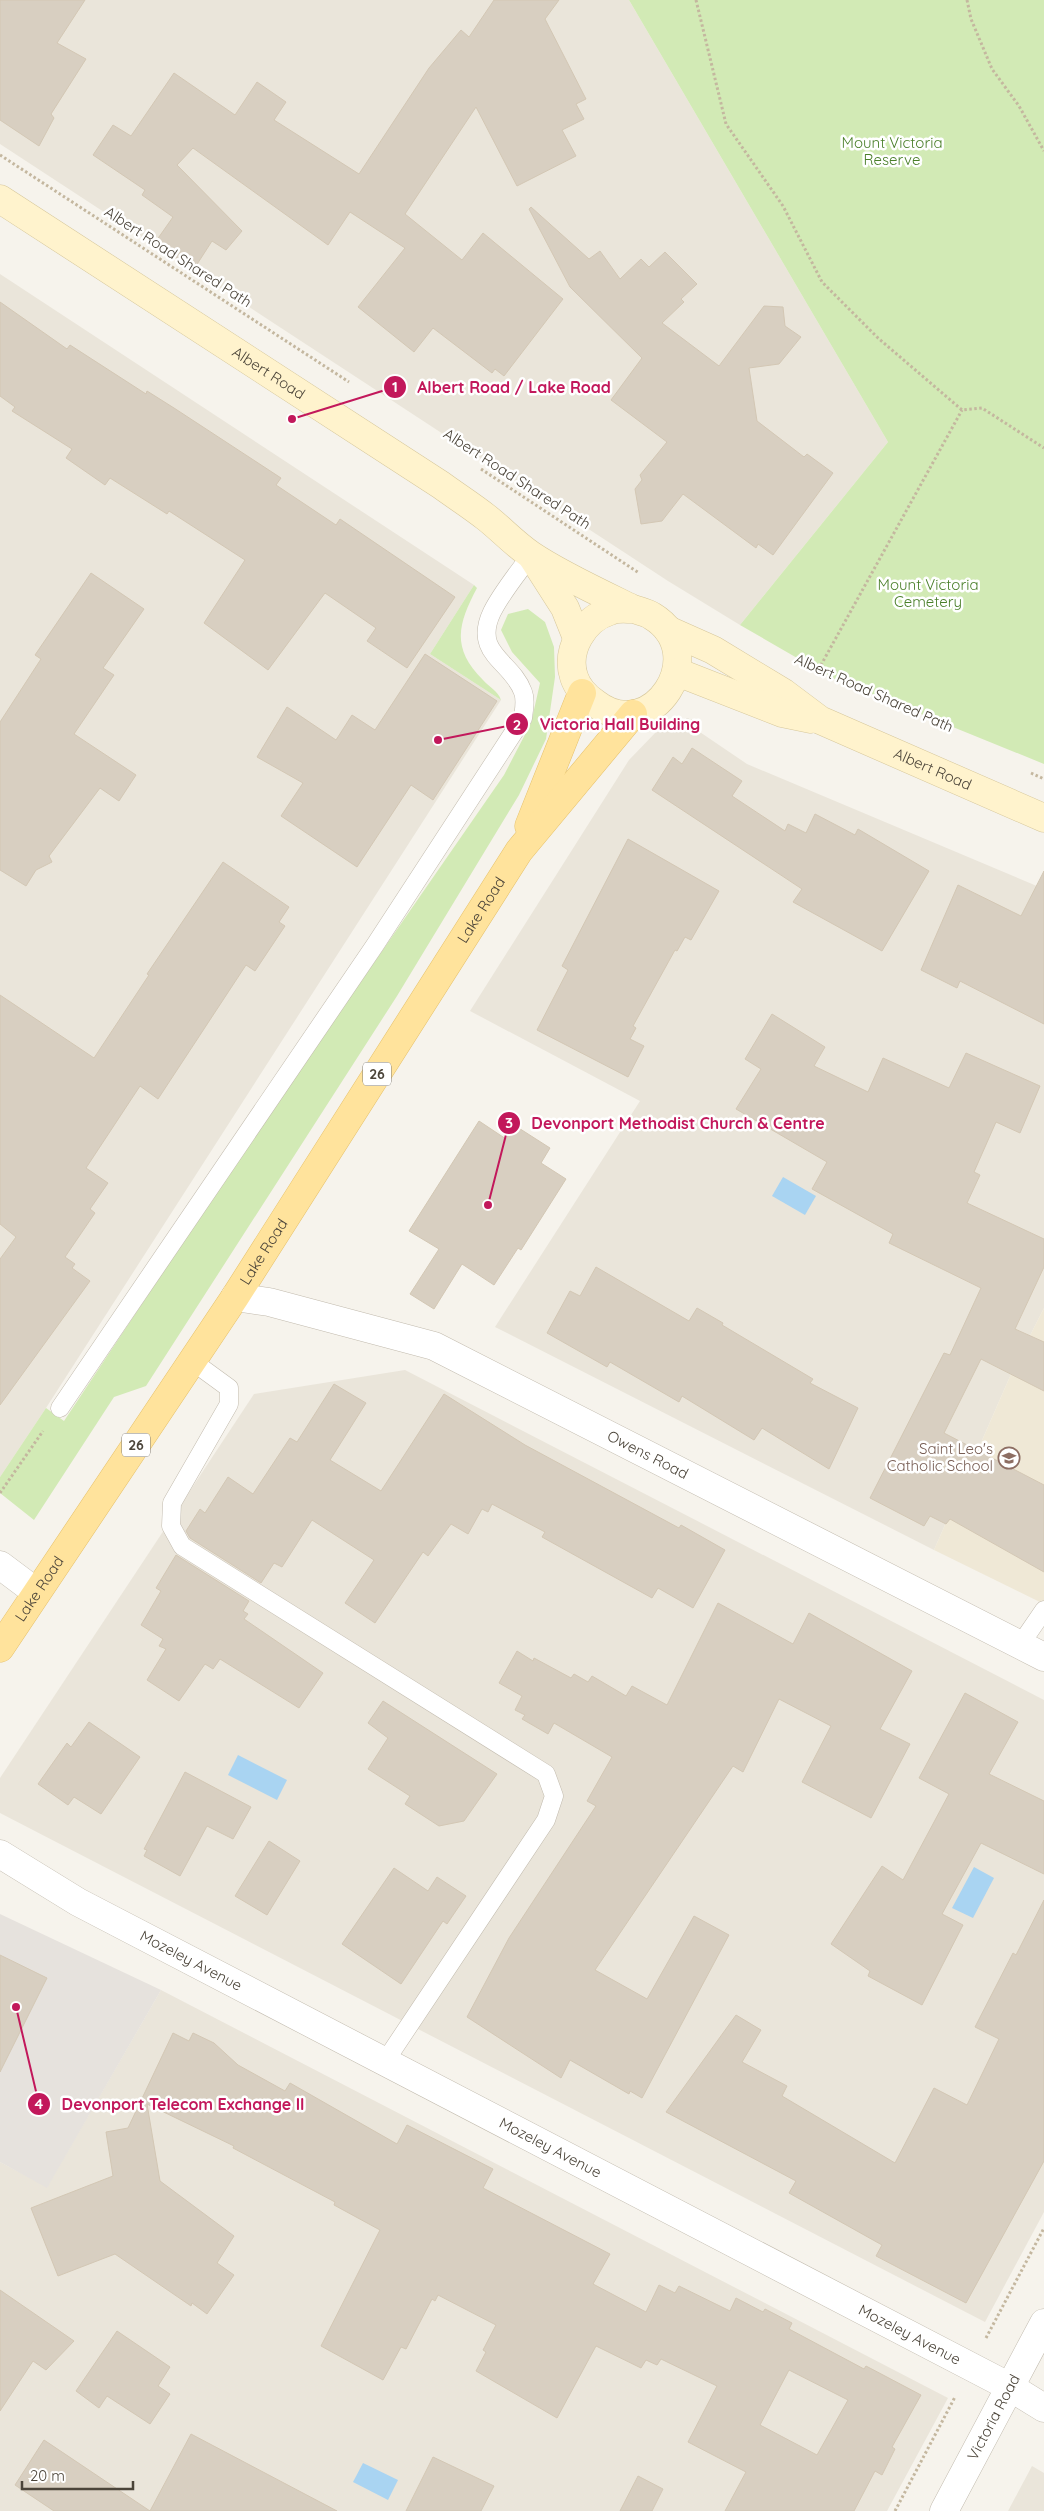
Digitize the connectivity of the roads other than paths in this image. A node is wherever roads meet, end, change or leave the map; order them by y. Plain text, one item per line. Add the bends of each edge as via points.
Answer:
1 (0, 198) edge
2 (531, 555) junction
3 (632, 609) junction
4 (668, 630) junction
5 (577, 638) junction
6 (677, 672) junction
7 (582, 693) junction
8 (633, 714) junction
9 (820, 720) junction
10 (1044, 818) edge
11 (519, 851) junction
12 (235, 1297) junction
13 (192, 1361) junction
14 (60, 1408) road end
15 (0, 1565) edge
16 (36, 1592) junction
17 (1044, 1610) edge
18 (1020, 1645) junction
19 (0, 1648) edge
20 (1044, 1657) edge
21 (0, 1854) edge
22 (0, 1878) edge
23 (55, 1890) junction
24 (384, 2062) junction
25 (1044, 2323) edge
26 (1010, 2387) junction
27 (1044, 2408) edge
28 (944, 2511) edge

1 - 2 main road, Albert Road via 441,485
2 - 3 main road, Albert Road
2 - 5 main road, Albert Road via 565,608
2 - 14 lane via 492,612 487,628 487,641 495,657 518,681 523,692 523,718 379,940
3 - 4 main road, 26 via 652,616
3 - 5 main road, 26 via 610,610 590,621
4 - 6 main road, 26 via 677,650
4 - 9 main road, Albert Road / 26 via 713,650 784,693
5 - 7 main road, 26 via 572,656 573,676
6 - 8 main road, 26 via 668,692 653,707
6 - 9 main road, Albert Road / 26 via 782,713
7 - 8 main road, 26 via 605,711
7 - 11 main road, Lake Road / 26
8 - 11 main road, Lake Road / 26
9 - 10 main road, Albert Road / 26
11 - 12 main road, Lake Road / 26
12 - 13 main road, Lake Road / 26
12 - 18 street, Owens Road via 269,1302 434,1346
13 - 16 main road, Lake Road / 26
13 - 24 lane via 229,1388 229,1404 172,1503 171,1526 182,1546 546,1774 554,1796 546,1820
15 - 16 street
16 - 19 main road, Lake Road / 26
17 - 18 lane
18 - 20 street, Owens Road
21 - 23 street, Mozeley Avenue
22 - 23 street, Mozeley Avenue
23 - 24 street, Mozeley Avenue
24 - 26 street, Mozeley Avenue
25 - 26 street, Victoria Road
26 - 27 street, Mozeley Avenue
26 - 28 street, Victoria Road

